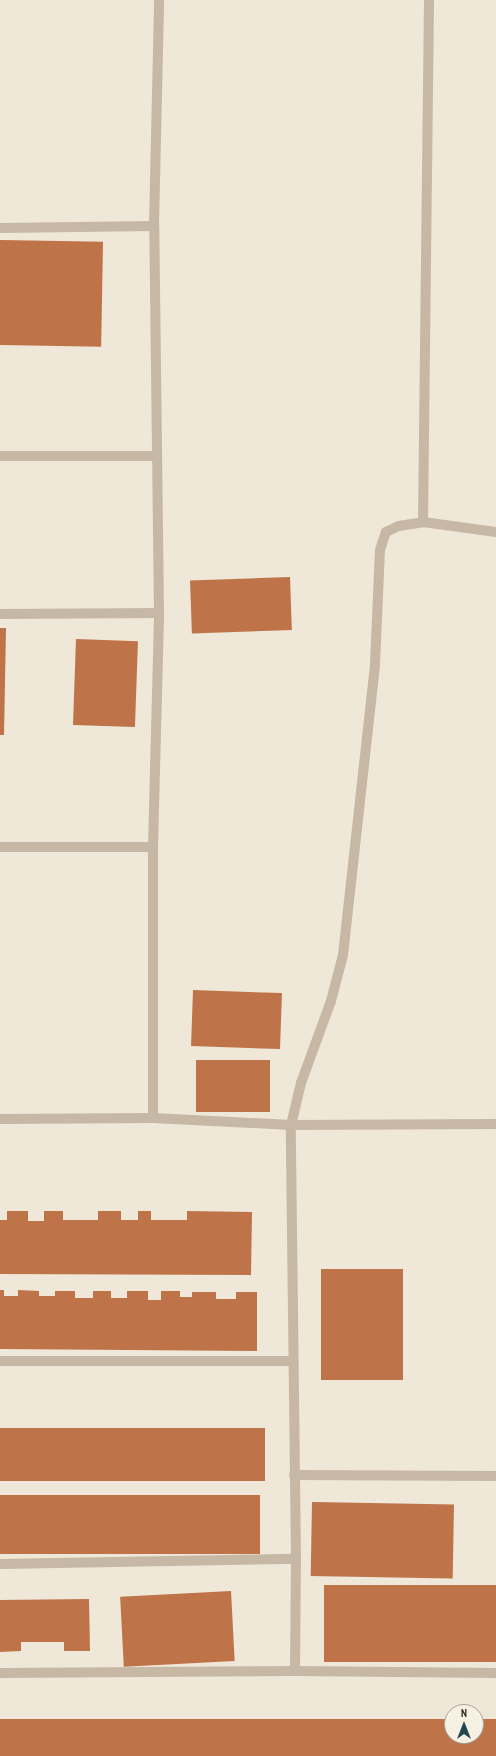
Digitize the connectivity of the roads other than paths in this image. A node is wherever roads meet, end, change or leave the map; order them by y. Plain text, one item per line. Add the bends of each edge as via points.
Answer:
1 (158, 0) edge
2 (429, 0) edge
3 (154, 226) junction
4 (0, 228) edge
5 (0, 456) edge
6 (157, 456) junction
7 (423, 522) junction
8 (496, 532) edge
9 (159, 613) junction
10 (0, 614) edge
11 (0, 847) edge
12 (154, 847) junction
13 (153, 1118) junction
14 (0, 1119) edge
15 (496, 1124) edge
16 (290, 1125) junction
17 (0, 1361) edge
18 (292, 1361) junction
19 (294, 1475) junction
20 (496, 1476) edge
21 (296, 1559) junction
22 (0, 1564) edge
23 (295, 1671) junction
24 (496, 1672) edge
25 (0, 1673) edge

1 - 3 street
2 - 7 street
3 - 4 street
3 - 6 street
5 - 6 street
6 - 9 street
7 - 8 street
7 - 16 street via 399,526 386,532 380,550 375,664 343,955 331,1001 301,1083
9 - 10 street
9 - 12 street
11 - 12 street
12 - 13 street
13 - 14 street
13 - 16 street
15 - 16 street
16 - 18 street
17 - 18 street
18 - 19 street
19 - 20 street
19 - 21 street
21 - 22 street
21 - 23 street
23 - 24 street
23 - 25 street

